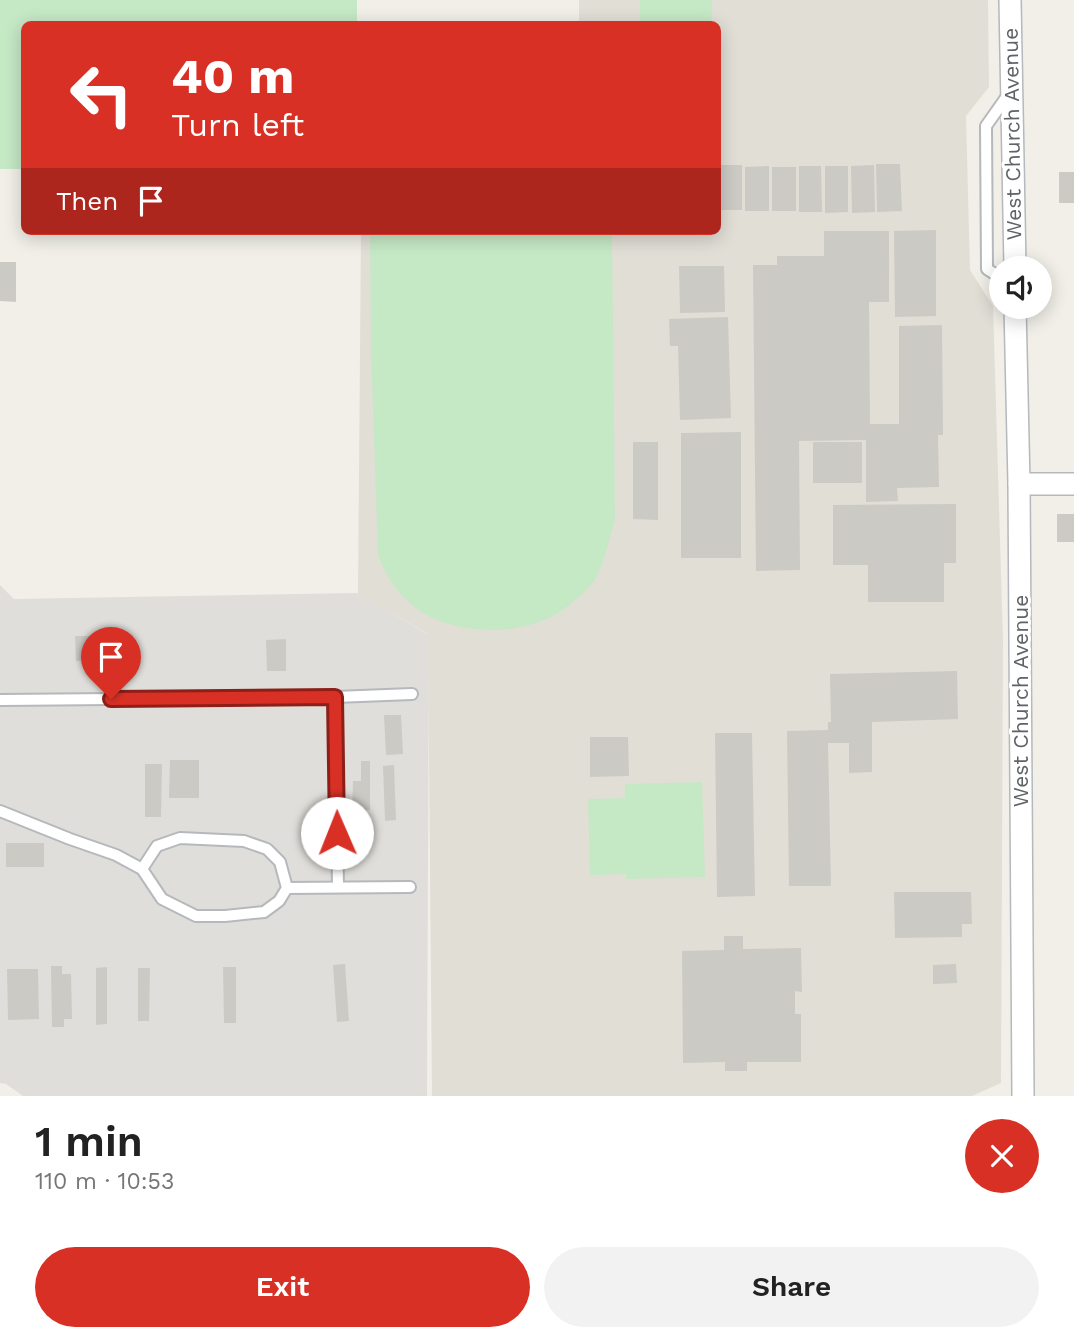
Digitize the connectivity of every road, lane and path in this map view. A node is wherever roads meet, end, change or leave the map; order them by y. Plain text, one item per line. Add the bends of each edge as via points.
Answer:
1 (1010, 0) edge
2 (1011, 90) junction
3 (1015, 256) edge
4 (989, 270) edge
5 (1015, 319) edge
6 (1018, 484) junction
7 (1074, 484) edge
8 (412, 694) dead end
9 (335, 697) junction
10 (0, 700) edge
11 (0, 811) edge
12 (142, 869) junction
13 (338, 887) junction
14 (410, 887) dead end
15 (287, 888) junction
16 (1023, 1096) edge

1 - 2 street, West Church Avenue
2 - 3 street, West Church Avenue
2 - 4 lane via 986,126
5 - 6 street, West Church Avenue
6 - 7 street
6 - 16 street, West Church Avenue
8 - 9 lane
9 - 10 lane
9 - 13 lane
11 - 12 lane
12 - 15 lane via 162,900 195,916 264,912
12 - 15 lane via 157,846 180,838 244,841 267,849 280,862
13 - 14 lane
13 - 15 lane

